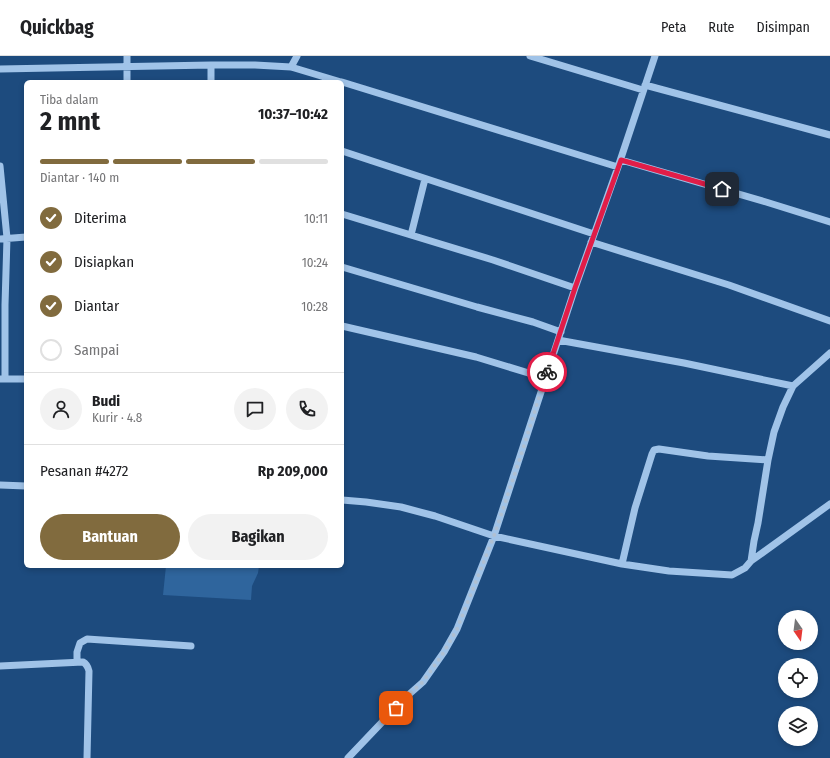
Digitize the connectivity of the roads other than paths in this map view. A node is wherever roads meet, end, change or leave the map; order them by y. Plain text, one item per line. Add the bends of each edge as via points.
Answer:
1 (127, 56) edge
2 (297, 56) edge
3 (530, 56) edge
4 (655, 56) edge
5 (211, 64) junction
6 (127, 66) junction
7 (291, 67) junction
8 (0, 69) edge
9 (127, 80) edge
10 (211, 80) edge
11 (335, 80) edge
12 (344, 83) edge
13 (644, 88) junction
14 (830, 135) edge
15 (344, 152) edge
16 (621, 160) junction
17 (0, 166) edge
18 (618, 167) junction
19 (425, 179) junction
20 (344, 215) edge
21 (830, 222) edge
22 (594, 234) junction
23 (411, 235) junction
24 (24, 237) edge
25 (4, 239) edge
26 (591, 242) junction
27 (344, 268) edge
28 (575, 288) junction
29 (830, 321) edge
30 (344, 326) edge
31 (561, 332) junction
32 (558, 340) junction
33 (830, 353) edge
34 (24, 378) edge
35 (545, 378) junction
36 (3, 379) edge
37 (793, 386) junction
38 (768, 460) junction
39 (0, 485) edge
40 (24, 486) edge
41 (344, 500) edge
42 (830, 504) edge
43 (494, 536) junction
44 (751, 561) junction
45 (622, 564) junction
46 (191, 646) dead end
47 (77, 662) junction
48 (0, 666) edge
49 (87, 758) edge
50 (348, 758) edge

1 - 6 street
2 - 7 street
3 - 13 street
4 - 13 street
5 - 6 street
5 - 7 street
5 - 10 street
6 - 8 street
6 - 9 street
7 - 11 street
12 - 18 street
13 - 14 street
13 - 16 street
15 - 19 street
16 - 18 street
16 - 21 street
17 - 25 street
18 - 22 street
19 - 22 street
19 - 23 street
20 - 23 street
22 - 26 street
23 - 28 street
24 - 25 street
25 - 36 street
26 - 28 street
26 - 29 street
27 - 31 street
28 - 31 street
30 - 35 street via 476,357
31 - 32 street
32 - 35 street
32 - 37 street via 684,362
33 - 37 street
34 - 36 street
35 - 43 street
37 - 38 street via 774,432
38 - 44 street
38 - 45 street via 654,450
39 - 40 street
41 - 43 street via 401,507
42 - 44 street
43 - 45 street
43 - 50 street via 457,629 444,652 423,682
44 - 45 street via 745,568 732,575 669,571
46 - 47 street via 87,639 80,643
47 - 48 street
47 - 49 street via 86,663 89,671

